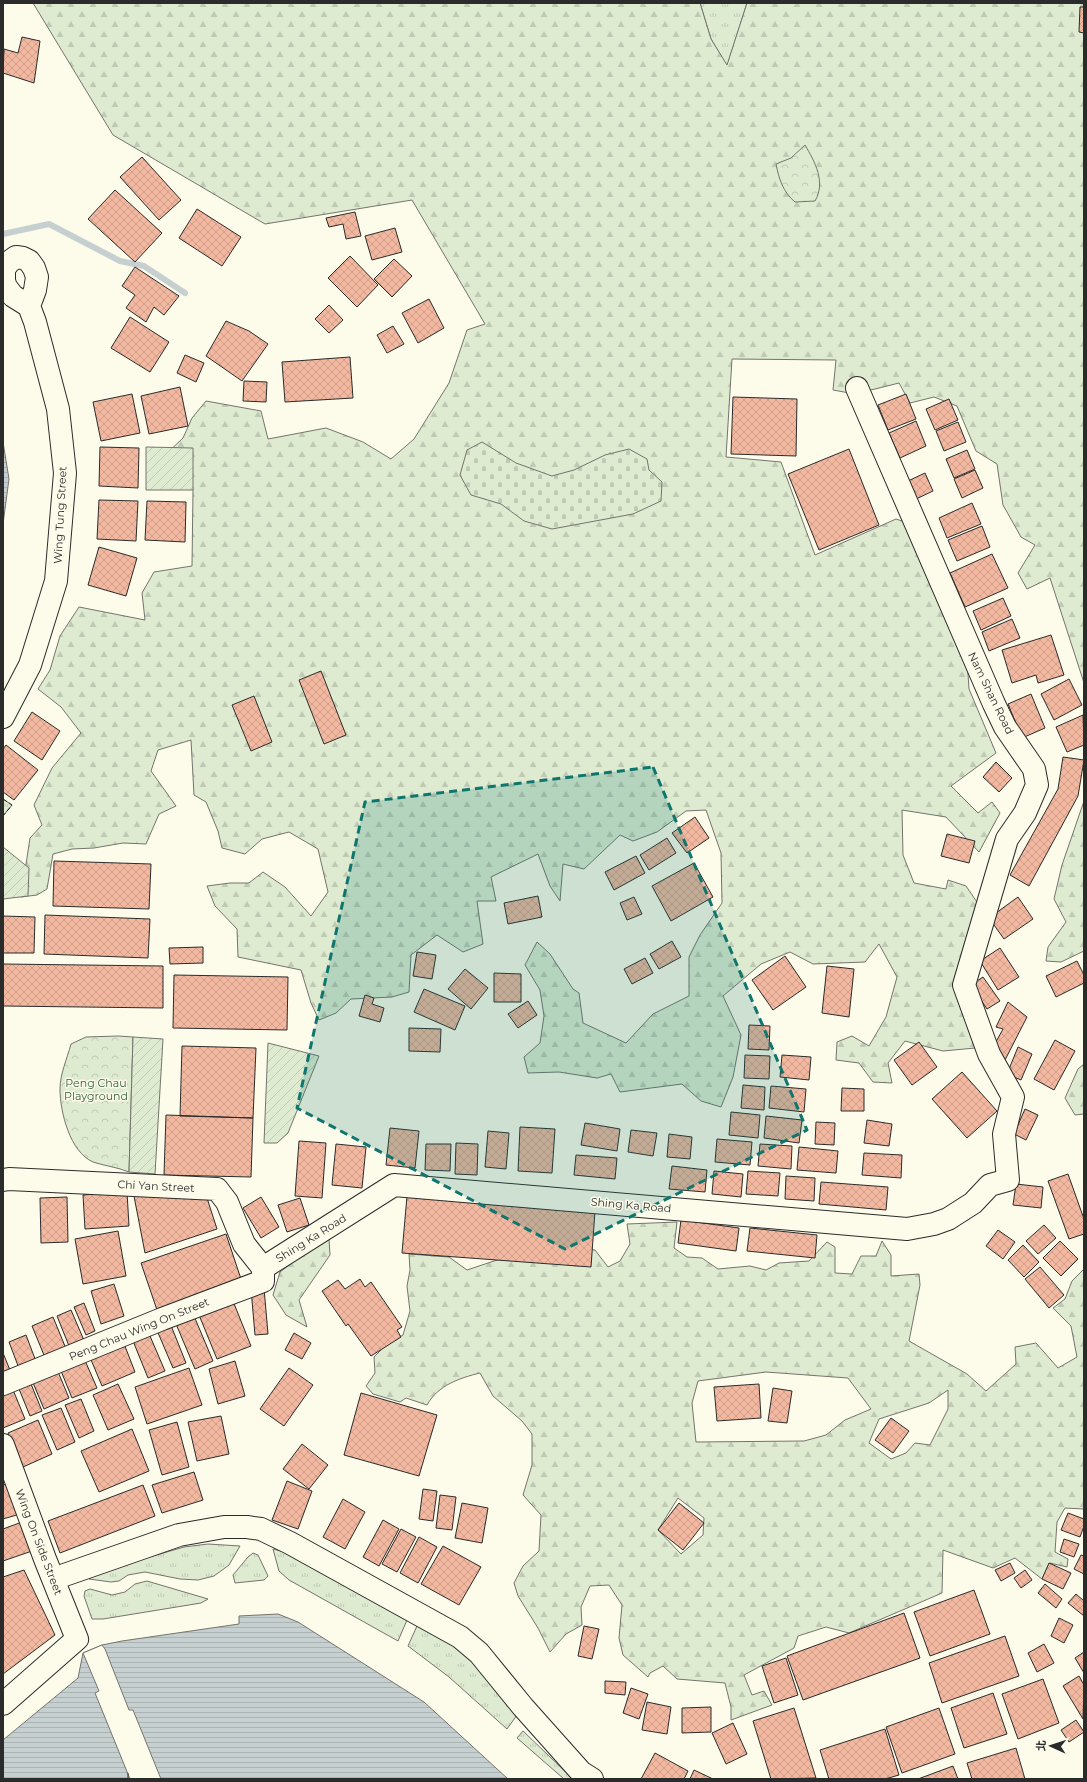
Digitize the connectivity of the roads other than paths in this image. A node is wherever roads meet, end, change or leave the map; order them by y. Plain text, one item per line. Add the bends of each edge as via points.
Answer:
1 (29, 306) dead end
2 (857, 388) dead end
3 (3, 718) edge
4 (3, 1180) edge
5 (1008, 1180) joint
6 (263, 1268) junction
7 (3, 1384) edge
8 (3, 1444) edge
9 (53, 1580) junction
10 (3, 1704) edge
11 (592, 1779) edge

1 - 3 street, Wing Tung Street via 58,409 65,473 56,581 30,664
2 - 5 street, Nam Shan Road via 994,704 1036,778 1031,803 1007,839 964,985 989,1054 1013,1097 1004,1134
4 - 6 street, Chi Yan Street via 217,1189 227,1202 244,1244
5 - 6 street, Shing Ka Road via 990,1185 972,1203 948,1219 907,1229 394,1185
6 - 7 street, Peng Chau Wing On Street via 263,1281
8 - 9 street, Wing On Side Street
9 - 10 street, Wing On Side Street via 77,1639
9 - 11 street via 179,1535 224,1527 261,1529 460,1637 479,1653 581,1772

